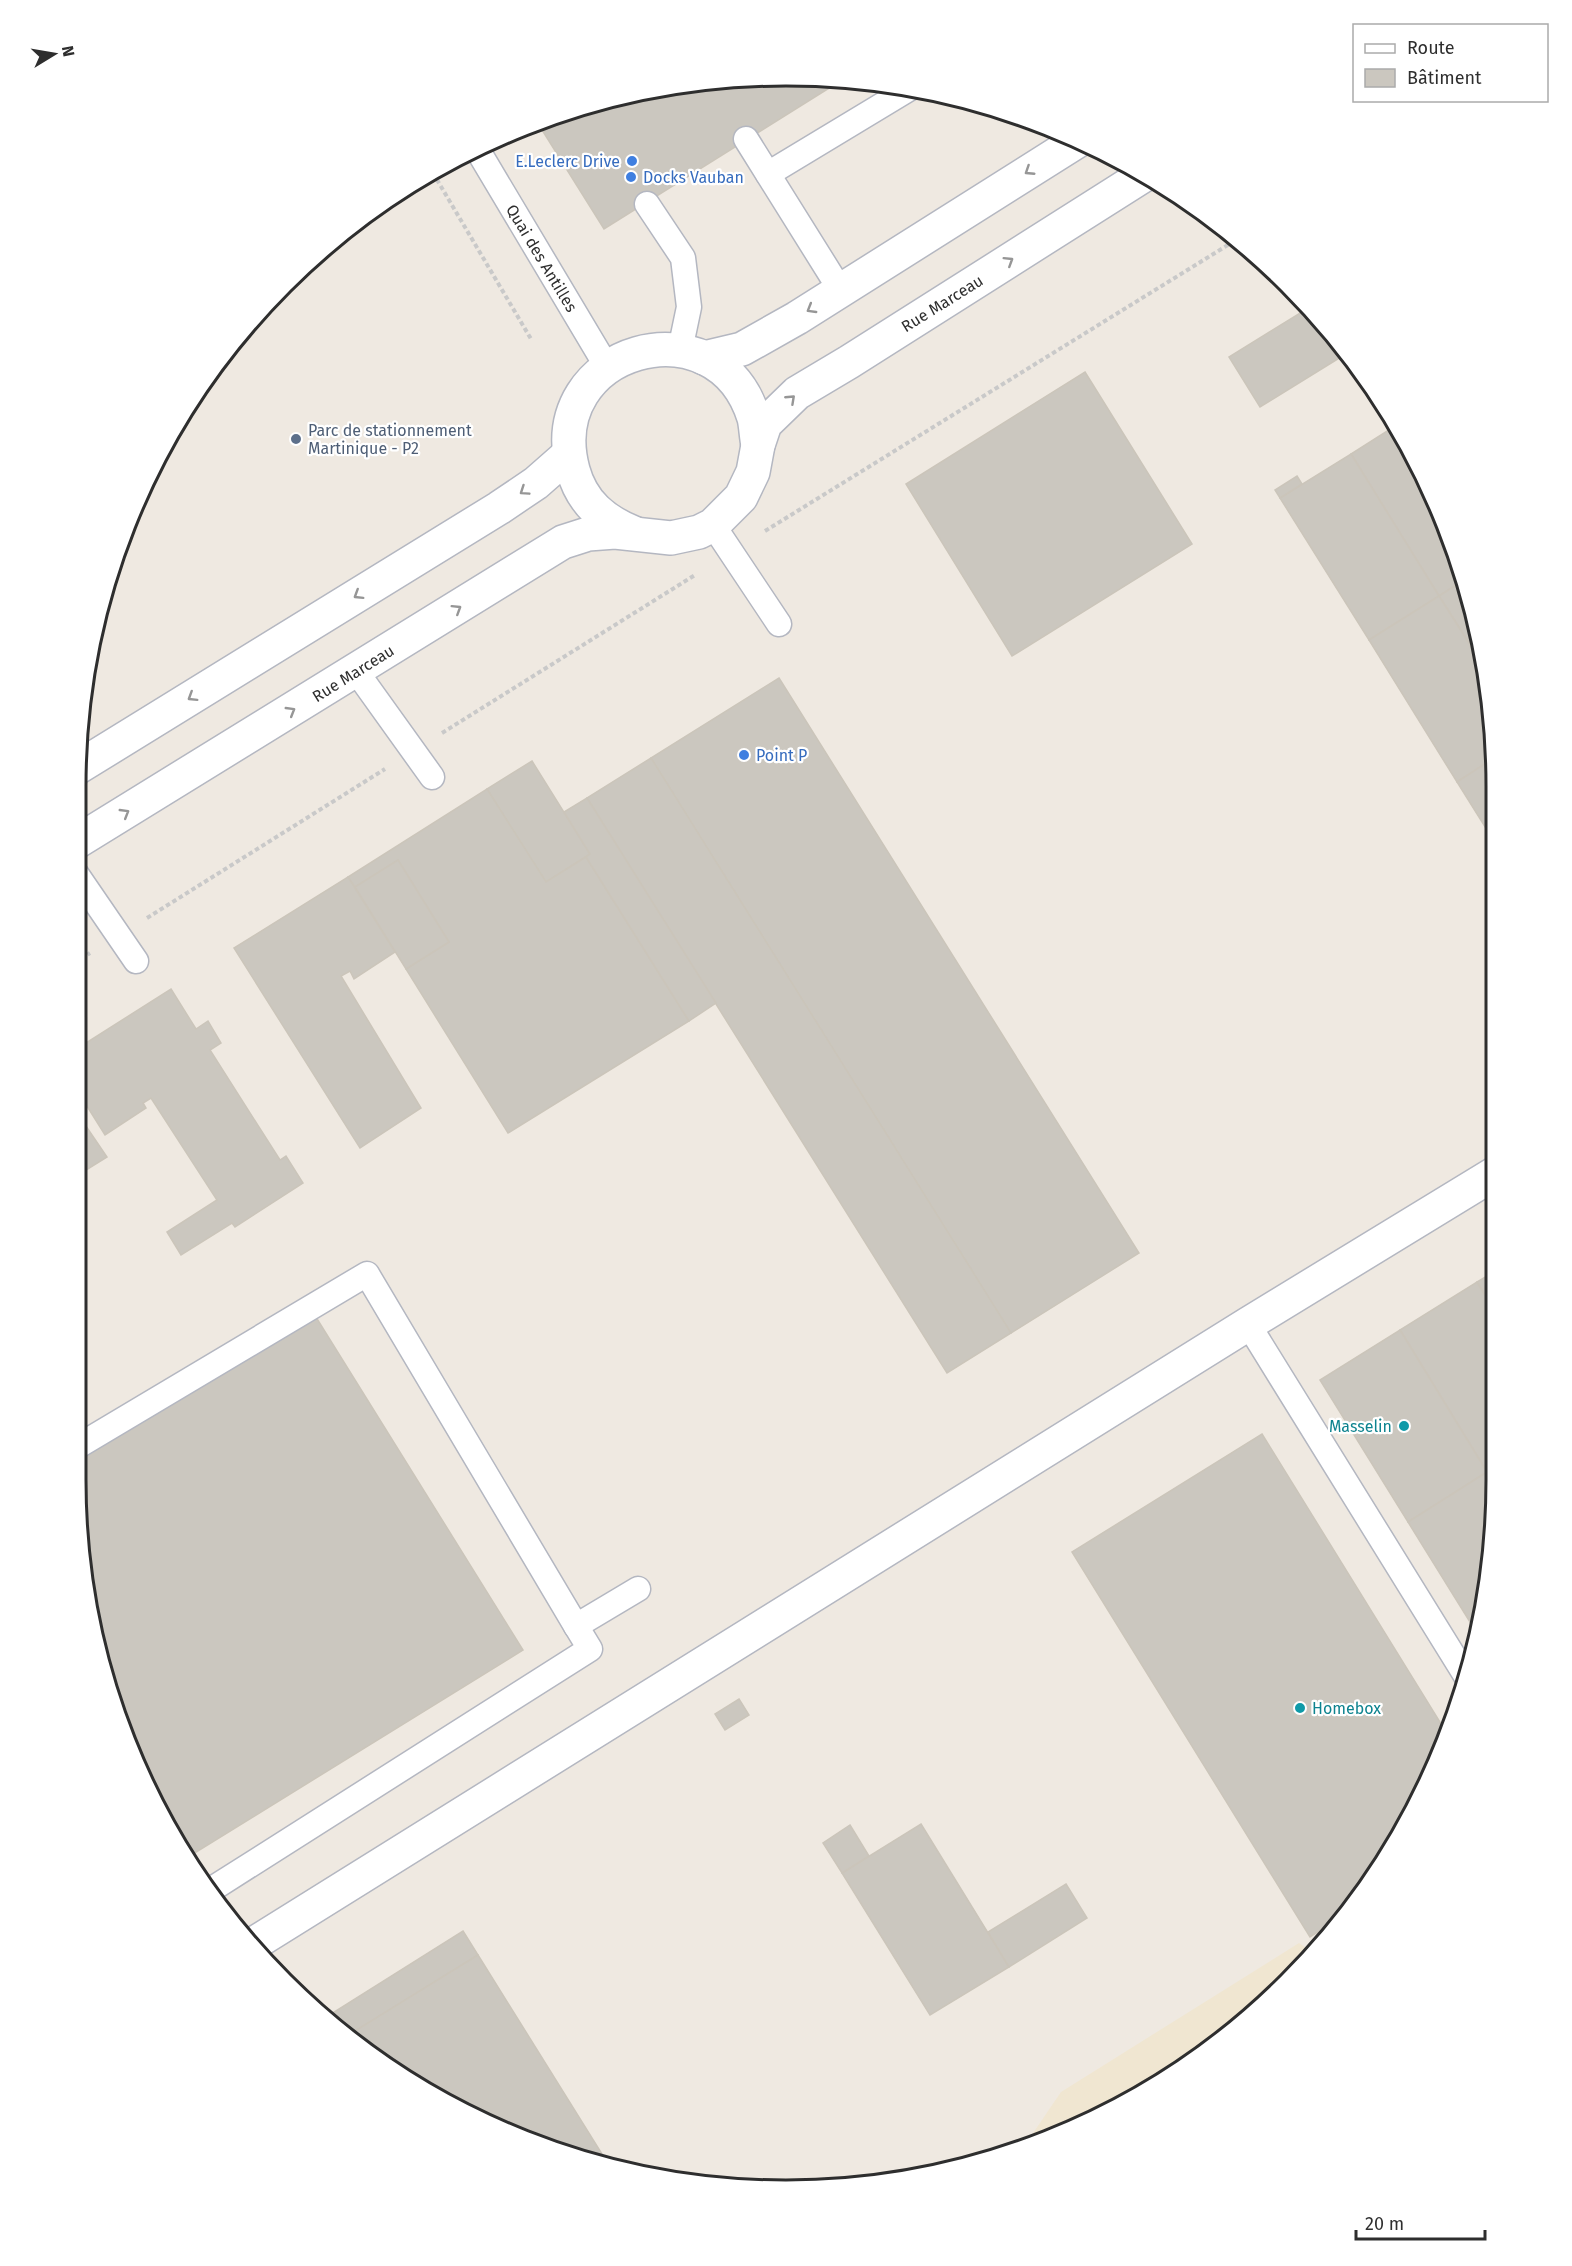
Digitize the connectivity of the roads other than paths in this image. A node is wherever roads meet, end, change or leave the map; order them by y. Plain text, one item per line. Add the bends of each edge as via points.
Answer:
1 (899, 95) edge
2 (746, 139) dead end
3 (1069, 146) edge
4 (481, 156) edge
5 (768, 174) junction
6 (1137, 180) edge
7 (647, 204) dead end
8 (841, 291) junction
9 (692, 354) junction
10 (607, 367) junction
11 (758, 445) junction
12 (569, 454) junction
13 (713, 525) junction
14 (639, 535) junction
15 (779, 624) dead end
16 (356, 671) junction
17 (87, 762) edge
18 (432, 777) dead end
19 (86, 836) edge
20 (86, 888) edge
21 (136, 961) dead end
22 (1486, 1179) edge
23 (1248, 1324) junction
24 (86, 1441) edge
25 (638, 1589) dead end
26 (576, 1626) junction
27 (1461, 1668) edge
28 (216, 1886) edge
29 (258, 1941) edge

1 - 5 lane
2 - 5 lane
3 -> 8 main road, Rue Marceau
4 - 10 lane, Quai des Antilles
5 - 8 lane
11 -> 6 main road, Rue Marceau via 765,424 797,393
7 - 9 lane via 683,258
8 -> 9 main road, Rue Marceau via 742,349
9 - 10 main road, Rue Marceau via 654,349 629,355
9 - 11 main road, Rue Marceau via 726,374 743,394 754,419
10 - 12 main road, Rue Marceau via 584,391 571,421
11 - 13 main road, Rue Marceau via 753,472 741,497
12 - 14 main road, Rue Marceau via 576,482 591,505 612,524
12 -> 17 main road via 499,508
13 - 14 main road, Rue Marceau via 671,538
13 - 15 lane
16 -> 14 main road, Rue Marceau via 563,542 588,534
16 - 18 lane
19 -> 16 main road, Rue Marceau
20 - 21 lane
22 - 23 main road
23 - 27 lane
23 - 29 main road
24 - 26 lane via 367,1274
25 - 26 lane
26 - 28 lane via 590,1649

